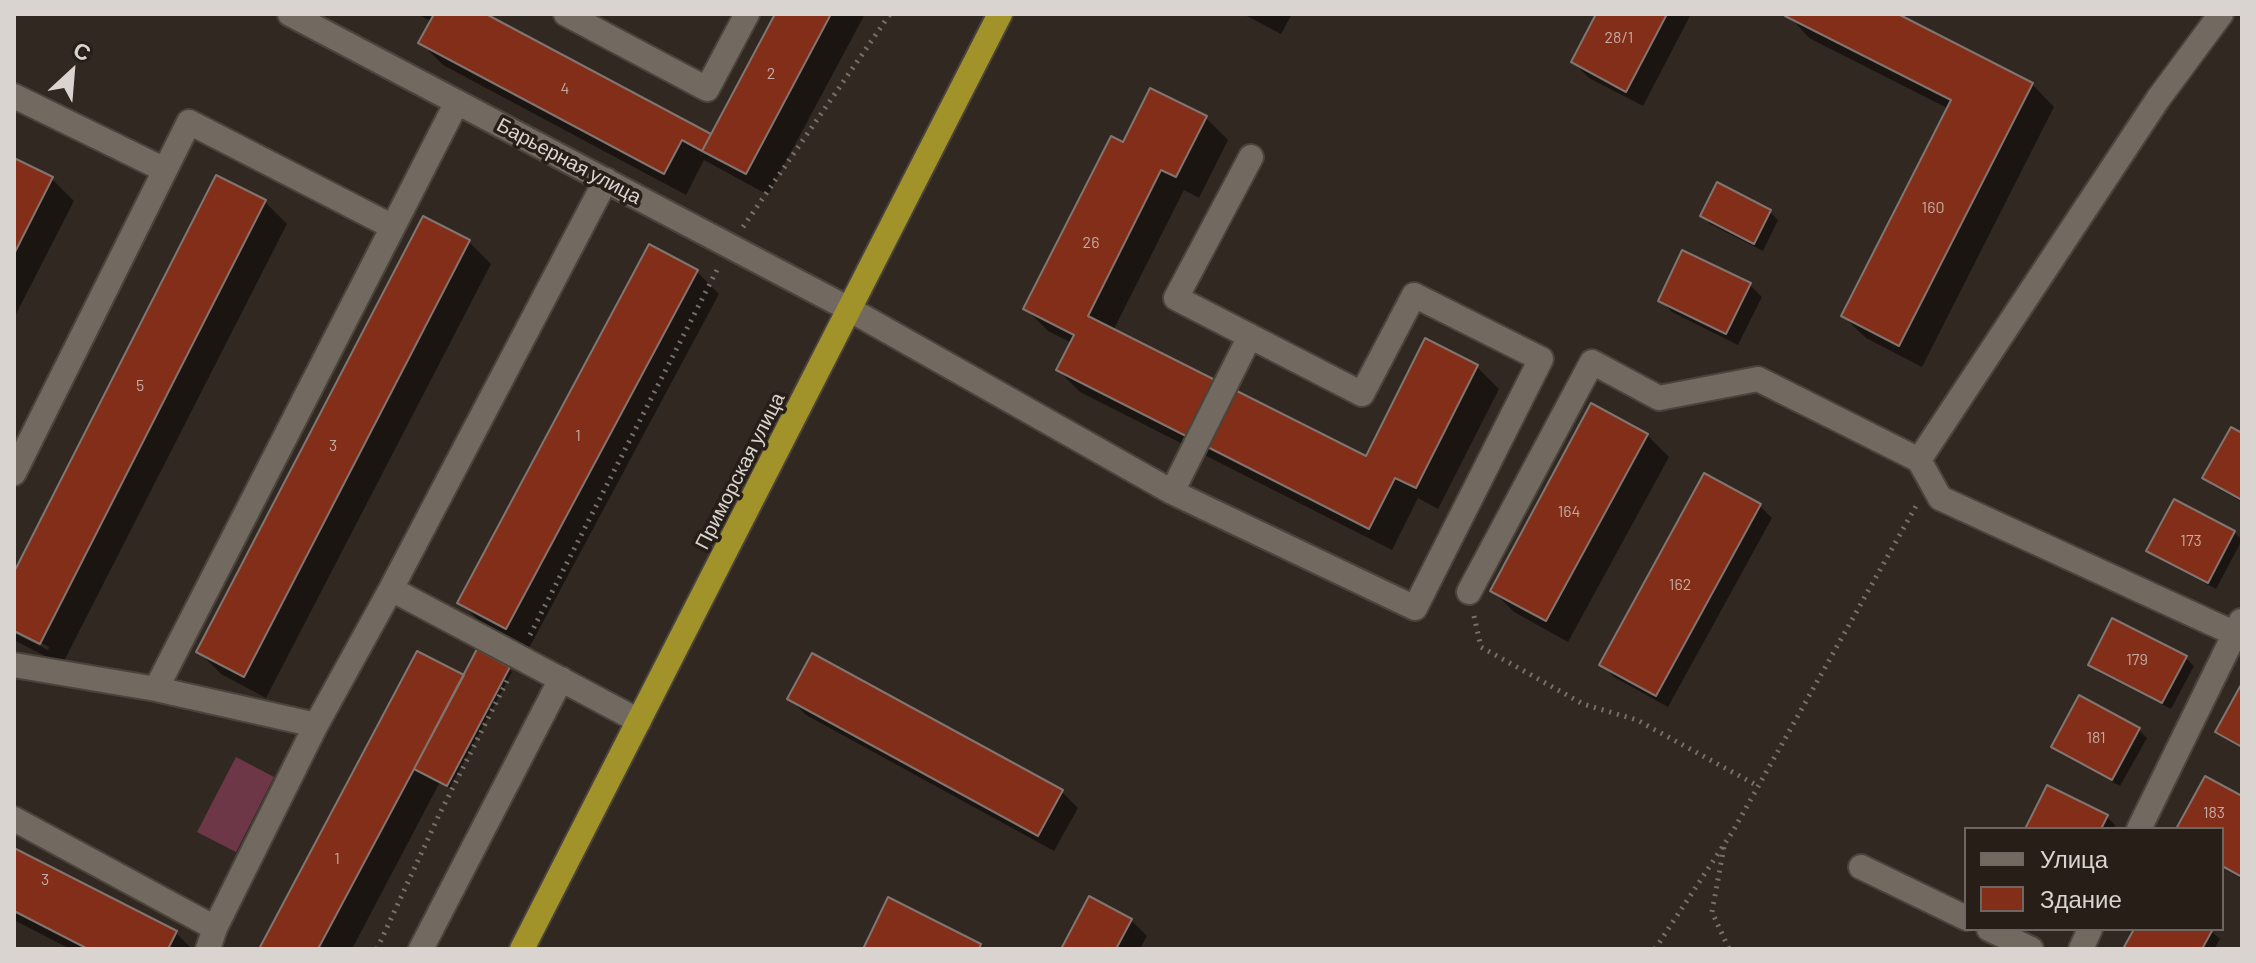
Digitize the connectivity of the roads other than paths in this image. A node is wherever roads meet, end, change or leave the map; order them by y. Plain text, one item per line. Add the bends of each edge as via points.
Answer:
1 (290, 14) edge
2 (566, 14) edge
3 (747, 14) edge
4 (1000, 14) edge
5 (2221, 14) edge
6 (14, 96) edge
7 (457, 102) junction
8 (1251, 157) dead end
9 (165, 170) junction
10 (606, 180) junction
11 (393, 227) junction
12 (849, 309) junction
13 (1250, 336) junction
14 (1924, 470) junction
15 (14, 473) edge
16 (1172, 492) junction
17 (391, 589) junction
18 (1469, 592) road end
19 (2239, 629) edge
20 (14, 665) edge
21 (561, 679) junction
22 (156, 689) junction
23 (639, 721) junction
24 (316, 725) junction
25 (14, 819) edge
26 (2140, 827) edge
27 (1861, 867) dead end
28 (1964, 917) edge
29 (1993, 931) edge
30 (212, 939) edge
31 (421, 949) edge
32 (522, 949) edge
33 (2031, 949) edge

1 - 7 street, Барьерная улица
2 - 3 street via 707,89
4 - 12 highway, Приморская улица
5 - 14 street via 2158,99
6 - 9 street
7 - 10 street, Барьерная улица
7 - 11 street
8 - 13 street via 1176,298
9 - 11 street via 189,122
9 - 15 street
10 - 12 street, Барьерная улица
10 - 17 street
11 - 22 street
12 - 16 street, Барьерная улица
12 - 23 highway, Приморская улица
13 - 16 street
13 - 16 street, Барьерная улица via 1362,394 1414,295 1541,359 1415,608
14 - 18 street via 1758,379 1659,398 1592,362
14 - 19 street via 1940,498
17 - 21 street
17 - 24 street
19 - 26 street
20 - 22 street
21 - 23 street
21 - 31 street
22 - 24 street
23 - 32 highway, Приморская улица
24 - 30 street
25 - 30 street
27 - 28 street
29 - 33 street

